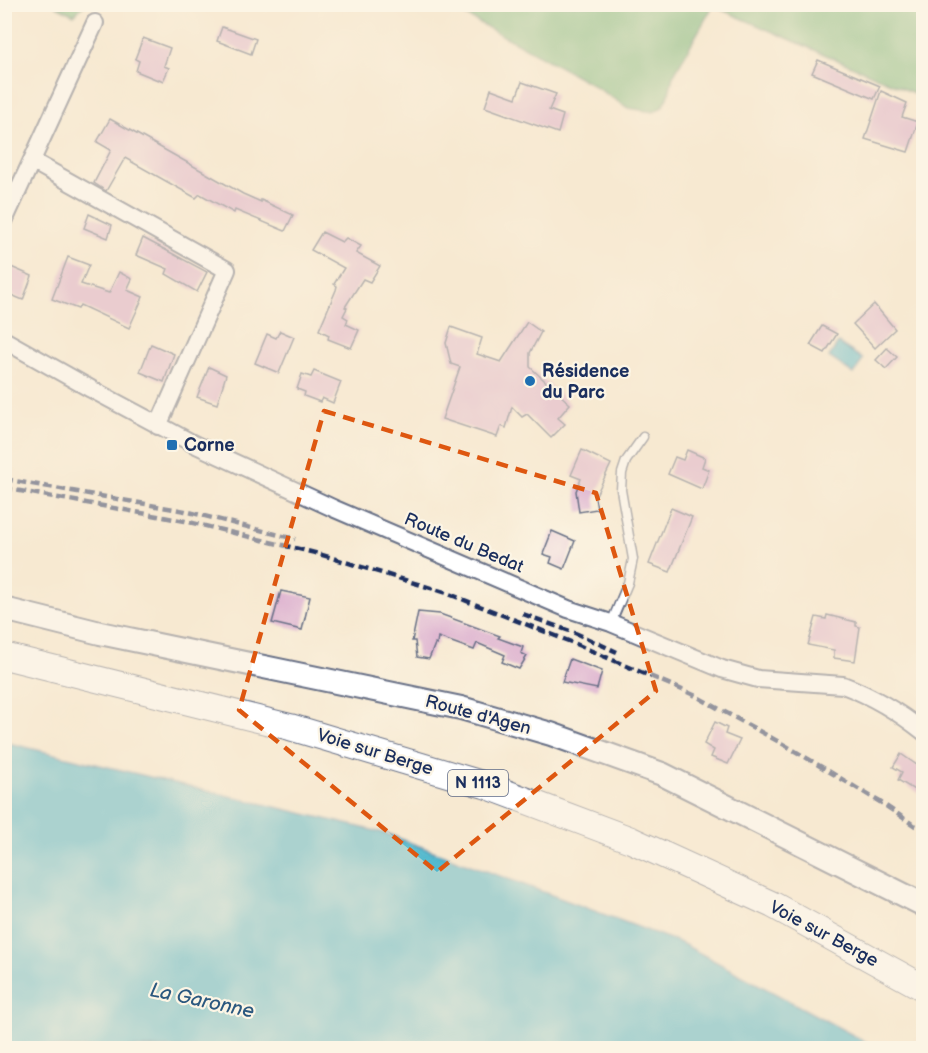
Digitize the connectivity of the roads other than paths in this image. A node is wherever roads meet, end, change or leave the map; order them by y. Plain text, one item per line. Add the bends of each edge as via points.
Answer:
1 (95, 23) dead end
2 (32, 162) junction
3 (4, 220) edge
4 (4, 340) edge
5 (158, 426) junction
6 (643, 437) dead end
7 (4, 609) edge
8 (611, 623) junction
9 (4, 656) edge
10 (924, 732) edge
11 (924, 905) edge
12 (924, 988) edge

1 - 2 street
2 - 3 street
2 - 5 street via 227,270
4 - 5 street, Route du Bedat
5 - 8 street, Route du Bedat via 346,514 568,609
6 - 8 lane via 622,473 621,490 633,559 628,583
7 - 11 main road, Route d'Agen via 100,633 461,708 551,734 662,774
8 - 10 street, Route du Bedat via 722,669 758,679 853,689
9 - 12 main road, Voie sur Berge / N 1113 via 290,727 485,785 631,840 772,905

